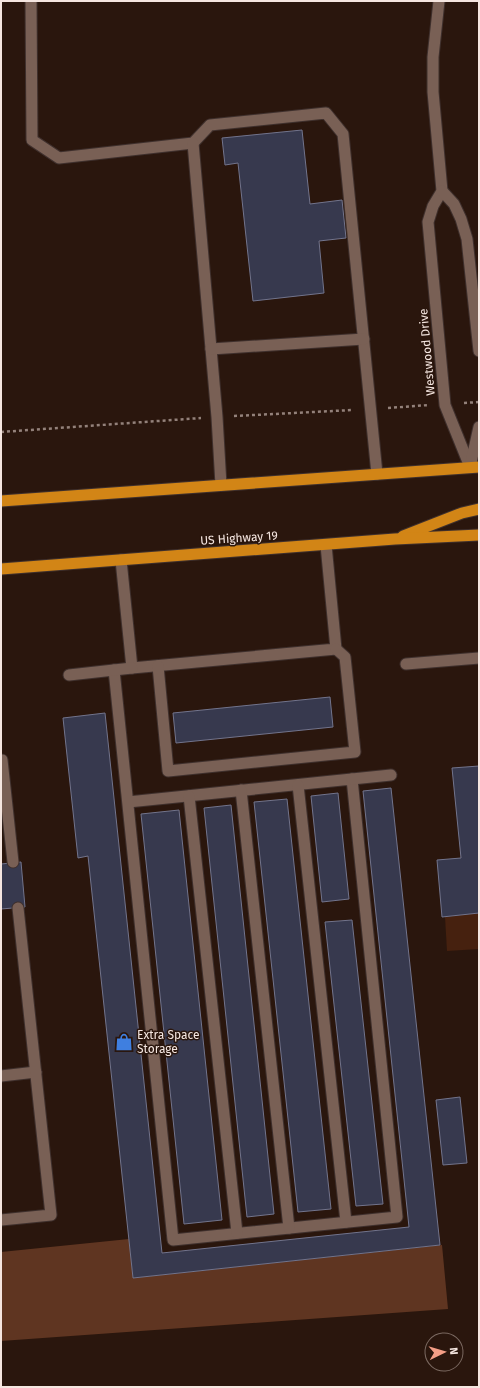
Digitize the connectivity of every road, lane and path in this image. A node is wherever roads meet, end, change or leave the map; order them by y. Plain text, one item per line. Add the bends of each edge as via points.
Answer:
1 (31, 1) edge
2 (440, 1) edge
3 (193, 143) junction
4 (442, 191) junction
5 (364, 339) junction
6 (211, 349) junction
7 (479, 351) edge
8 (479, 402) edge
9 (445, 404) junction
10 (371, 409) junction
11 (217, 417) junction
12 (479, 427) edge
13 (1, 432) edge
14 (474, 467) edge
15 (377, 474) junction
16 (221, 485) junction
17 (1, 501) edge
18 (479, 509) edge
19 (479, 535) edge
20 (395, 539) junction
21 (326, 545) junction
22 (121, 560) junction
23 (1, 570) edge
24 (336, 649) junction
25 (479, 658) edge
26 (406, 664) dead end
27 (158, 666) junction
28 (132, 668) junction
29 (114, 670) junction
30 (69, 675) dead end
31 (1, 760) edge
32 (391, 775) dead end
33 (352, 779) junction
34 (298, 785) junction
35 (241, 790) junction
36 (190, 796) junction
37 (128, 802) junction
38 (13, 862) dead end
39 (18, 908) dead end
40 (36, 1072) junction
41 (1, 1076) edge
42 (1, 1220) edge
43 (346, 1222) junction
44 (289, 1228) junction
45 (237, 1233) junction

1 - 3 street via 32,140 59,158
2 - 4 street via 433,58 433,92
3 - 5 street via 210,125 326,113 343,134
3 - 6 street
4 - 7 street via 454,204 467,239
4 - 9 street, Westwood Drive via 433,206 428,222
5 - 6 street
5 - 10 street
6 - 11 street
8 - 9 path
9 - 10 path
9 - 14 street, Westwood Drive
10 - 11 path
10 - 15 street
11 - 13 path
11 - 16 street
12 - 14 street
14 - 15 highway
15 - 16 highway
16 - 17 highway
18 - 20 highway
19 - 20 highway, US Highway 19
20 - 21 highway, US Highway 19
21 - 22 highway, US Highway 19
21 - 24 street
22 - 23 highway, US Highway 19
22 - 28 street
24 - 27 street
24 - 27 street via 345,657 355,752 168,771
25 - 26 street
27 - 28 street
28 - 29 street
29 - 30 street
29 - 37 street
31 - 38 street
32 - 33 street
33 - 34 street
33 - 43 street via 397,1217
34 - 35 street
34 - 43 street
35 - 36 street
35 - 44 street
36 - 37 street
36 - 45 street
37 - 45 street via 173,1240
39 - 40 street
40 - 41 street
40 - 42 street via 51,1215
43 - 44 street
44 - 45 street

